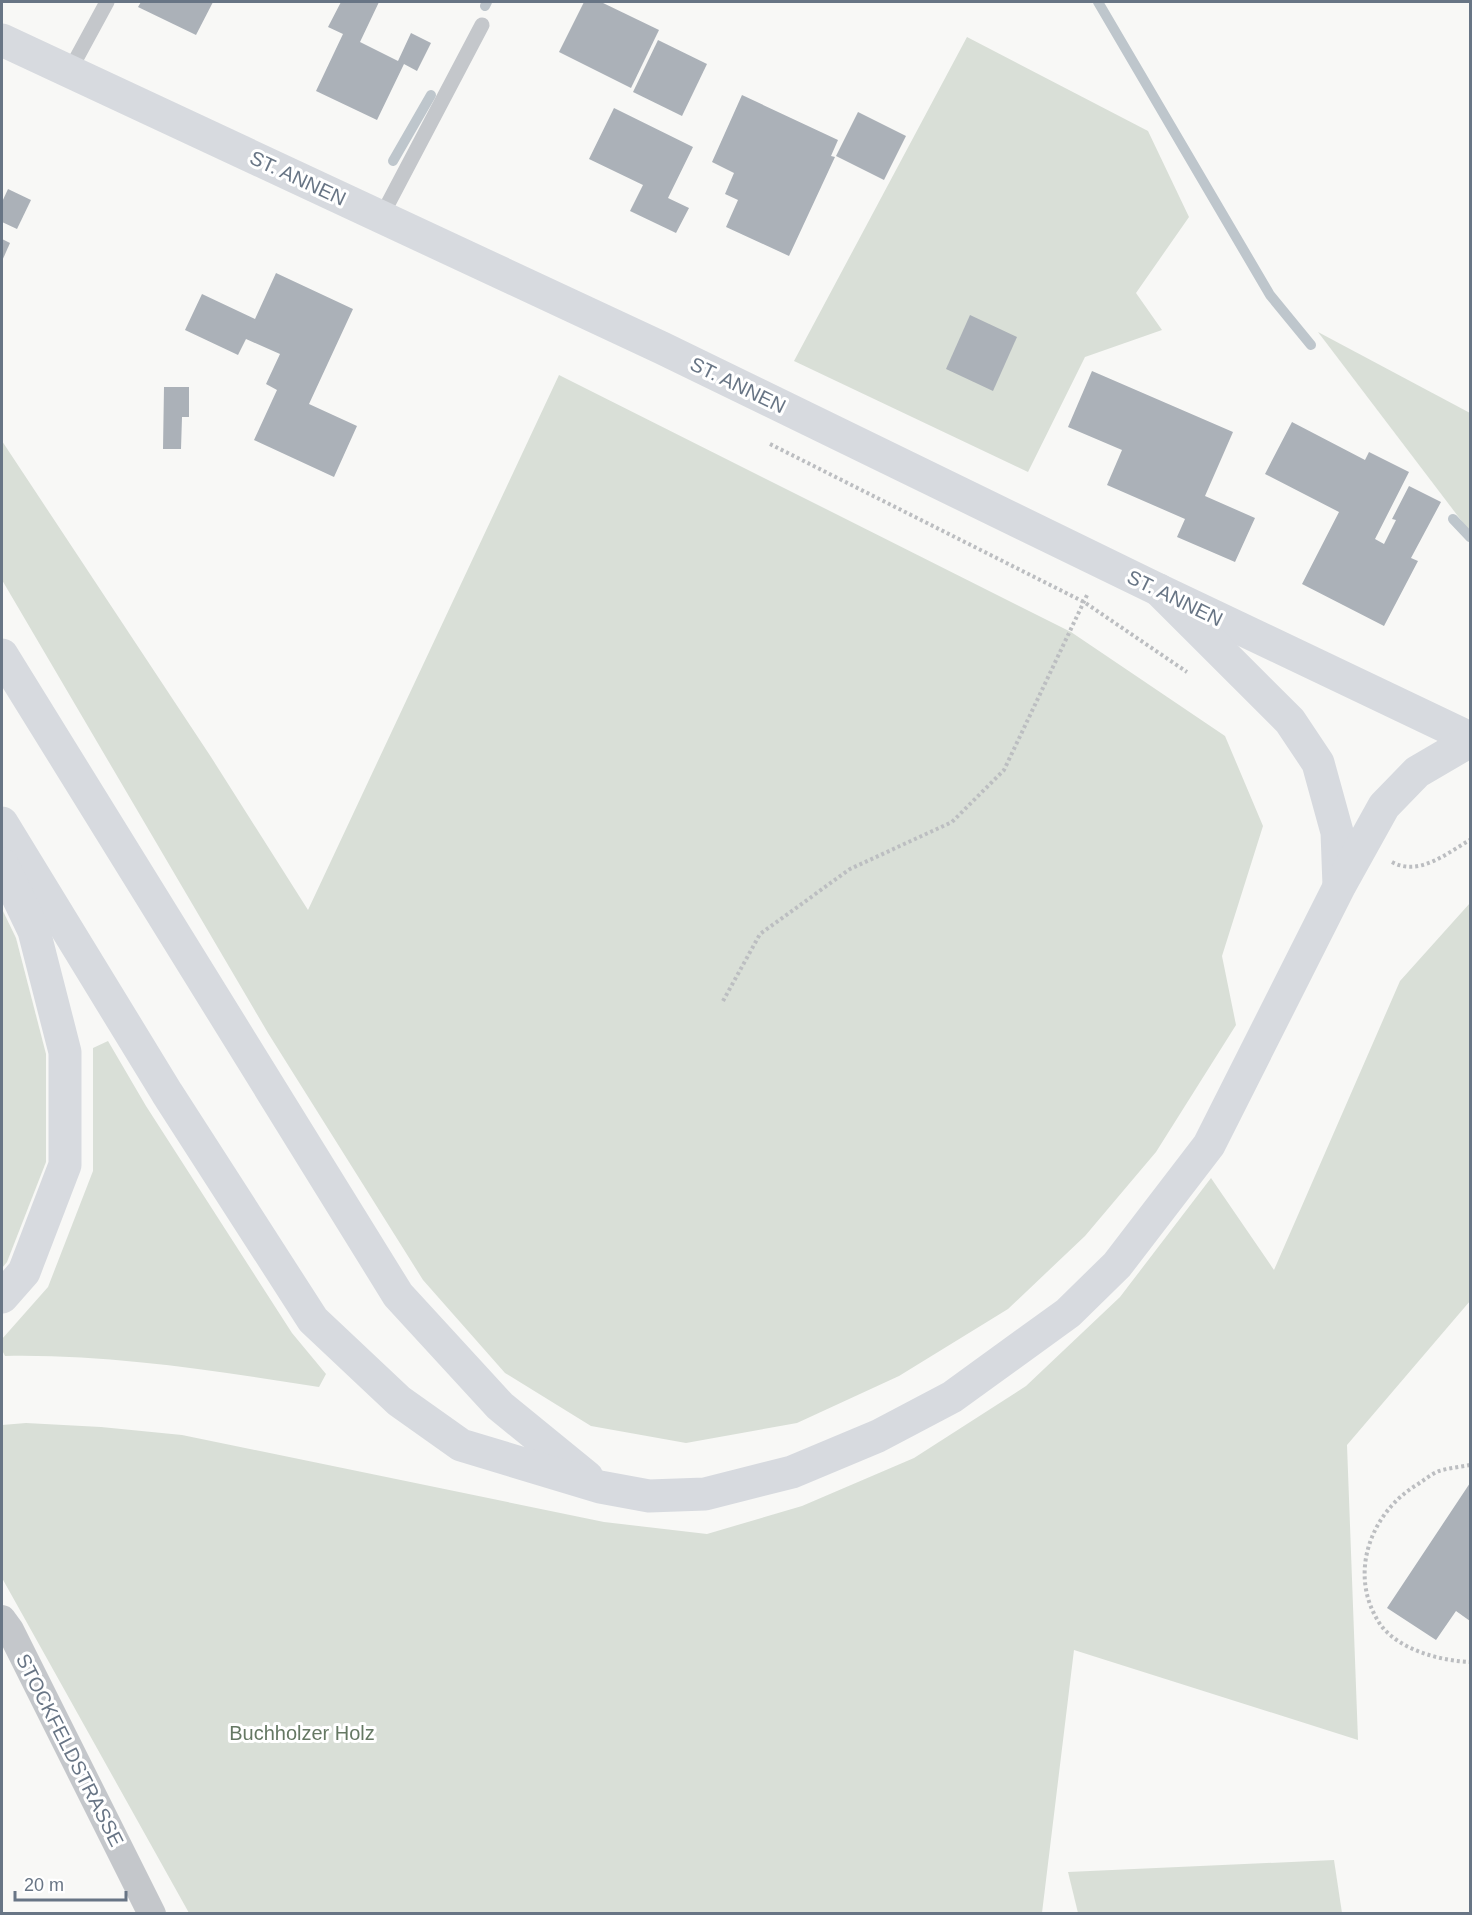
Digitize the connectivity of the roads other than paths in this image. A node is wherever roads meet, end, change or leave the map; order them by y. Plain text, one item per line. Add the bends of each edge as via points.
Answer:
1 (107, 2) edge
2 (482, 25) dead end
3 (2, 40) edge
4 (69, 72) junction
5 (381, 217) junction
6 (1159, 590) junction
7 (2, 655) edge
8 (1470, 739) edge
9 (2, 823) edge
10 (2, 864) edge
11 (1339, 887) junction
12 (2, 1297) edge
13 (600, 1487) junction
14 (2, 1619) edge
15 (152, 1914) edge

1 - 4 lane
2 - 5 lane
3 - 4 main road, ST. ANNEN
4 - 5 main road, ST. ANNEN
5 - 6 main road, ST. ANNEN
6 - 8 main road, ST. ANNEN
6 - 11 main road via 1290,722 1318,764 1337,832
7 - 13 main road via 398,1295 500,1406
8 - 11 main road via 1417,772 1384,806
9 - 13 main road via 167,1093 313,1320 399,1401 461,1445
10 - 12 main road via 34,931 65,1052 65,1165 24,1272
11 - 13 main road via 1209,1145 1117,1265 1068,1313 952,1397 878,1436 792,1472 705,1494 649,1496
14 - 15 street, STOCKFELDSTRASSE

